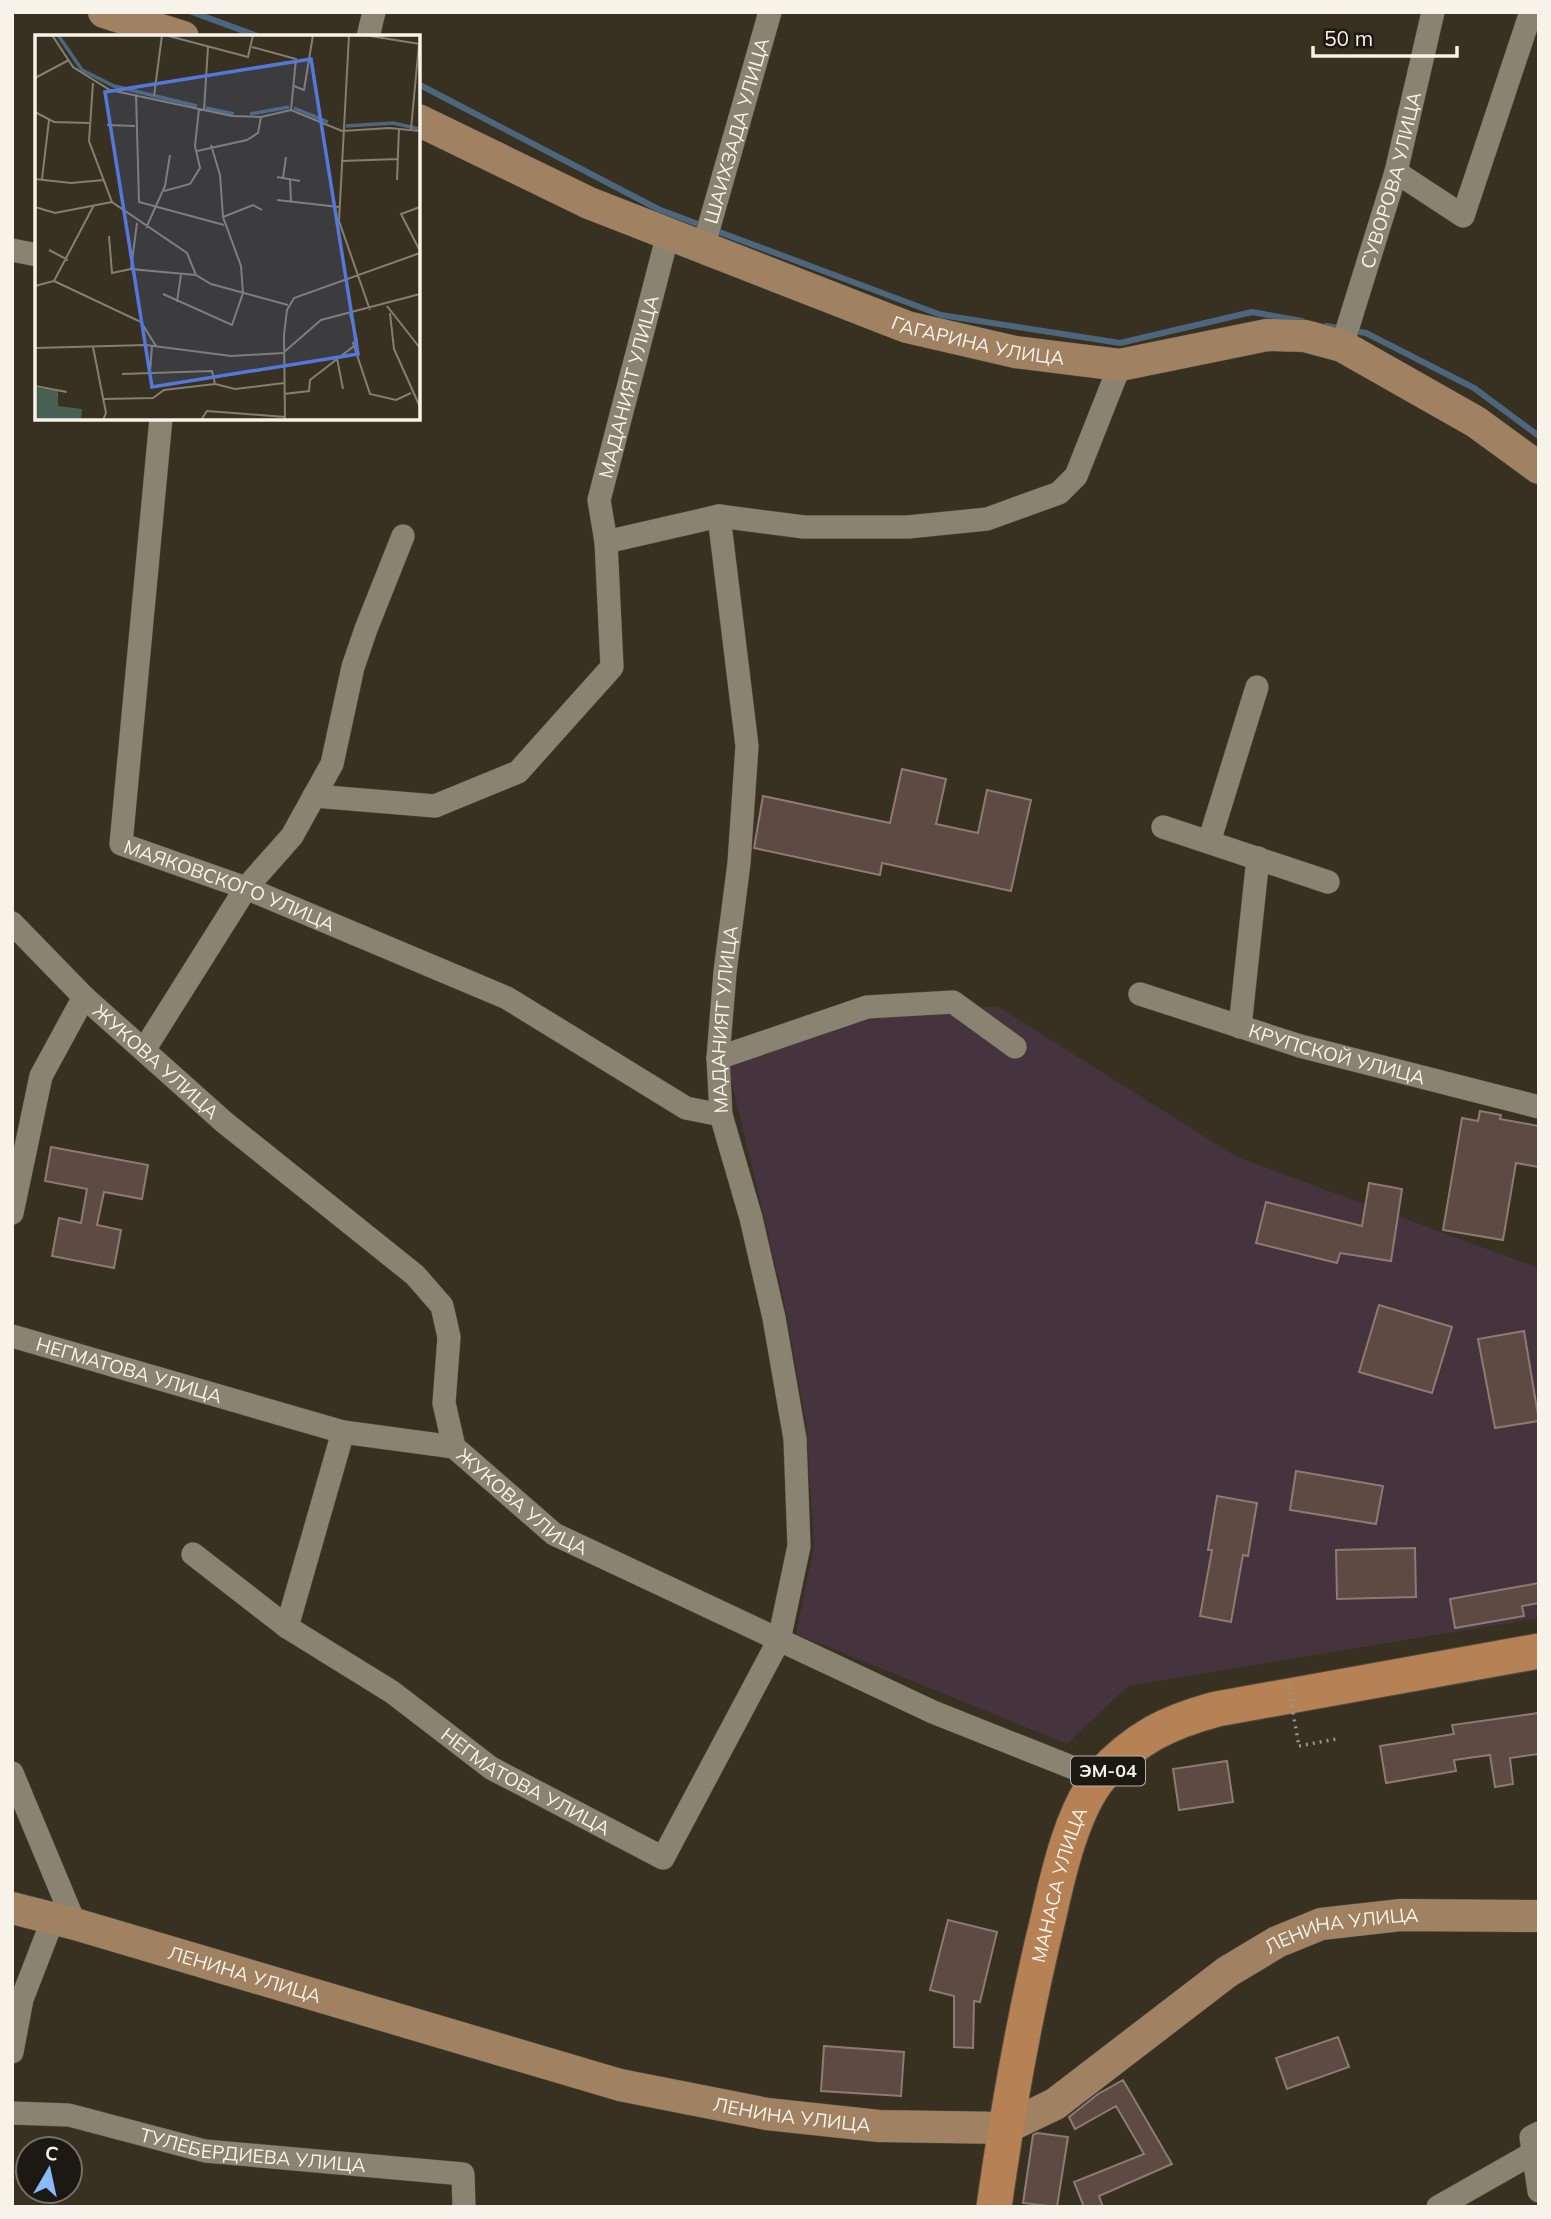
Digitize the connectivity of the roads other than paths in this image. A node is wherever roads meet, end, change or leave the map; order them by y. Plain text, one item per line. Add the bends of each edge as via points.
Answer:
1 (104, 12) edge
2 (374, 12) edge
3 (770, 12) edge
4 (1433, 12) edge
5 (1531, 12) edge
6 (177, 35) edge
7 (368, 35) edge
8 (420, 121) edge
9 (1396, 172) junction
10 (668, 234) junction
11 (703, 248) junction
12 (12, 250) edge
13 (35, 256) edge
14 (1342, 346) junction
15 (1120, 365) junction
16 (161, 420) edge
17 (1539, 468) edge
18 (719, 516) junction
19 (403, 536) dead end
20 (606, 542) junction
21 (1257, 687) dead end
22 (314, 796) junction
23 (1163, 827) dead end
24 (1209, 842) junction
25 (1258, 858) junction
26 (1328, 882) dead end
27 (246, 888) junction
28 (12, 923) edge
29 (1140, 994) dead end
30 (84, 997) junction
31 (1240, 1027) junction
32 (1015, 1047) dead end
33 (144, 1051) junction
34 (718, 1058) junction
35 (1539, 1107) edge
36 (721, 1115) junction
37 (12, 1213) edge
38 (12, 1336) edge
39 (343, 1432) junction
40 (454, 1447) junction
41 (193, 1554) dead end
42 (287, 1627) junction
43 (779, 1640) junction
44 (1539, 1651) edge
45 (12, 1773) edge
46 (1099, 1778) junction
47 (12, 1908) edge
48 (1539, 1916) edge
49 (64, 1921) junction
50 (12, 2052) edge
51 (12, 2113) edge
52 (1005, 2128) junction
53 (1536, 2143) edge
54 (1539, 2191) edge
55 (464, 2207) edge
56 (994, 2207) edge
57 (1438, 2207) edge

1 - 6 street
2 - 7 street
3 - 11 street, ШАИХЗАДА УЛИЦА
4 - 9 street, СУВОРОВА УЛИЦА
5 - 9 street via 1463,216
8 - 10 street, ГАГАРИНА УЛИЦА via 589,203
9 - 14 street, СУВОРОВА УЛИЦА
10 - 11 street, ГАГАРИНА УЛИЦА
10 - 20 street, МАДАНИЯТ УЛИЦА via 599,500
11 - 15 street, ГАГАРИНА УЛИЦА via 907,327 1015,352
12 - 13 street
14 - 15 street, ГАГАРИНА УЛИЦА via 1306,336 1267,335
14 - 17 street, ГАГАРИНА УЛИЦА via 1476,422
15 - 18 street via 1076,476 1059,493 987,519 908,527 804,527
16 - 27 street, МАЯКОВСКОГО УЛИЦА via 121,844
18 - 20 street
18 - 34 street, МАДАНИЯТ УЛИЦА via 747,746
19 - 22 street via 353,667 332,764
20 - 22 street, МАДАНИЯТ УЛИЦА via 612,667 517,772 435,806
21 - 24 street
22 - 27 street via 292,836
23 - 24 street
24 - 25 street
25 - 26 street
25 - 31 street
27 - 33 street
27 - 36 street, МАЯКОВСКОГО УЛИЦА via 507,998 686,1108
28 - 30 street, ЖУКОВА УЛИЦА
29 - 31 street, КРУПСКОЙ УЛИЦА
30 - 33 street, ЖУКОВА УЛИЦА
30 - 37 street via 41,1076
31 - 35 street, КРУПСКОЙ УЛИЦА
32 - 34 street via 953,1002 867,1007
33 - 40 street, ЖУКОВА УЛИЦА via 224,1122 415,1275 442,1306 449,1338 444,1403
34 - 36 street, МАДАНИЯТ УЛИЦА
36 - 43 street, МАДАНИЯТ УЛИЦА via 774,1318 795,1439 799,1546
38 - 39 street, НЕГМАТОВА УЛИЦА
39 - 40 street, НЕГМАТОВА УЛИЦА
39 - 42 street
40 - 43 street, ЖУКОВА УЛИЦА via 554,1534
41 - 42 street, НЕГМАТОВА УЛИЦА
42 - 43 street, НЕГМАТОВА УЛИЦА via 392,1692 491,1768 663,1858
43 - 46 street, ЖУКОВА УЛИЦА via 933,1712
44 - 46 main road, МАНАСА УЛИЦА / ЭМ-04 via 1183,1718 1149,1734
45 - 49 street
46 - 52 main road, МАНАСА УЛИЦА / ЭМ-04 via 1080,1812 1060,1866 1028,1997
47 - 49 street, ЛЕНИНА УЛИЦА
48 - 52 street, ЛЕНИНА УЛИЦА via 1401,1915 1321,1924 1277,1942 1227,1972 1055,2104
49 - 50 street via 22,1999
49 - 52 street, ЛЕНИНА УЛИЦА via 620,2085 779,2115 878,2126
51 - 55 street, ТУЛЕБЕРДИЕВА УЛИЦА via 69,2115 205,2151 463,2174
52 - 56 main road, МАНАСА УЛИЦА / ЭМ-04
53 - 54 street
53 - 57 street

